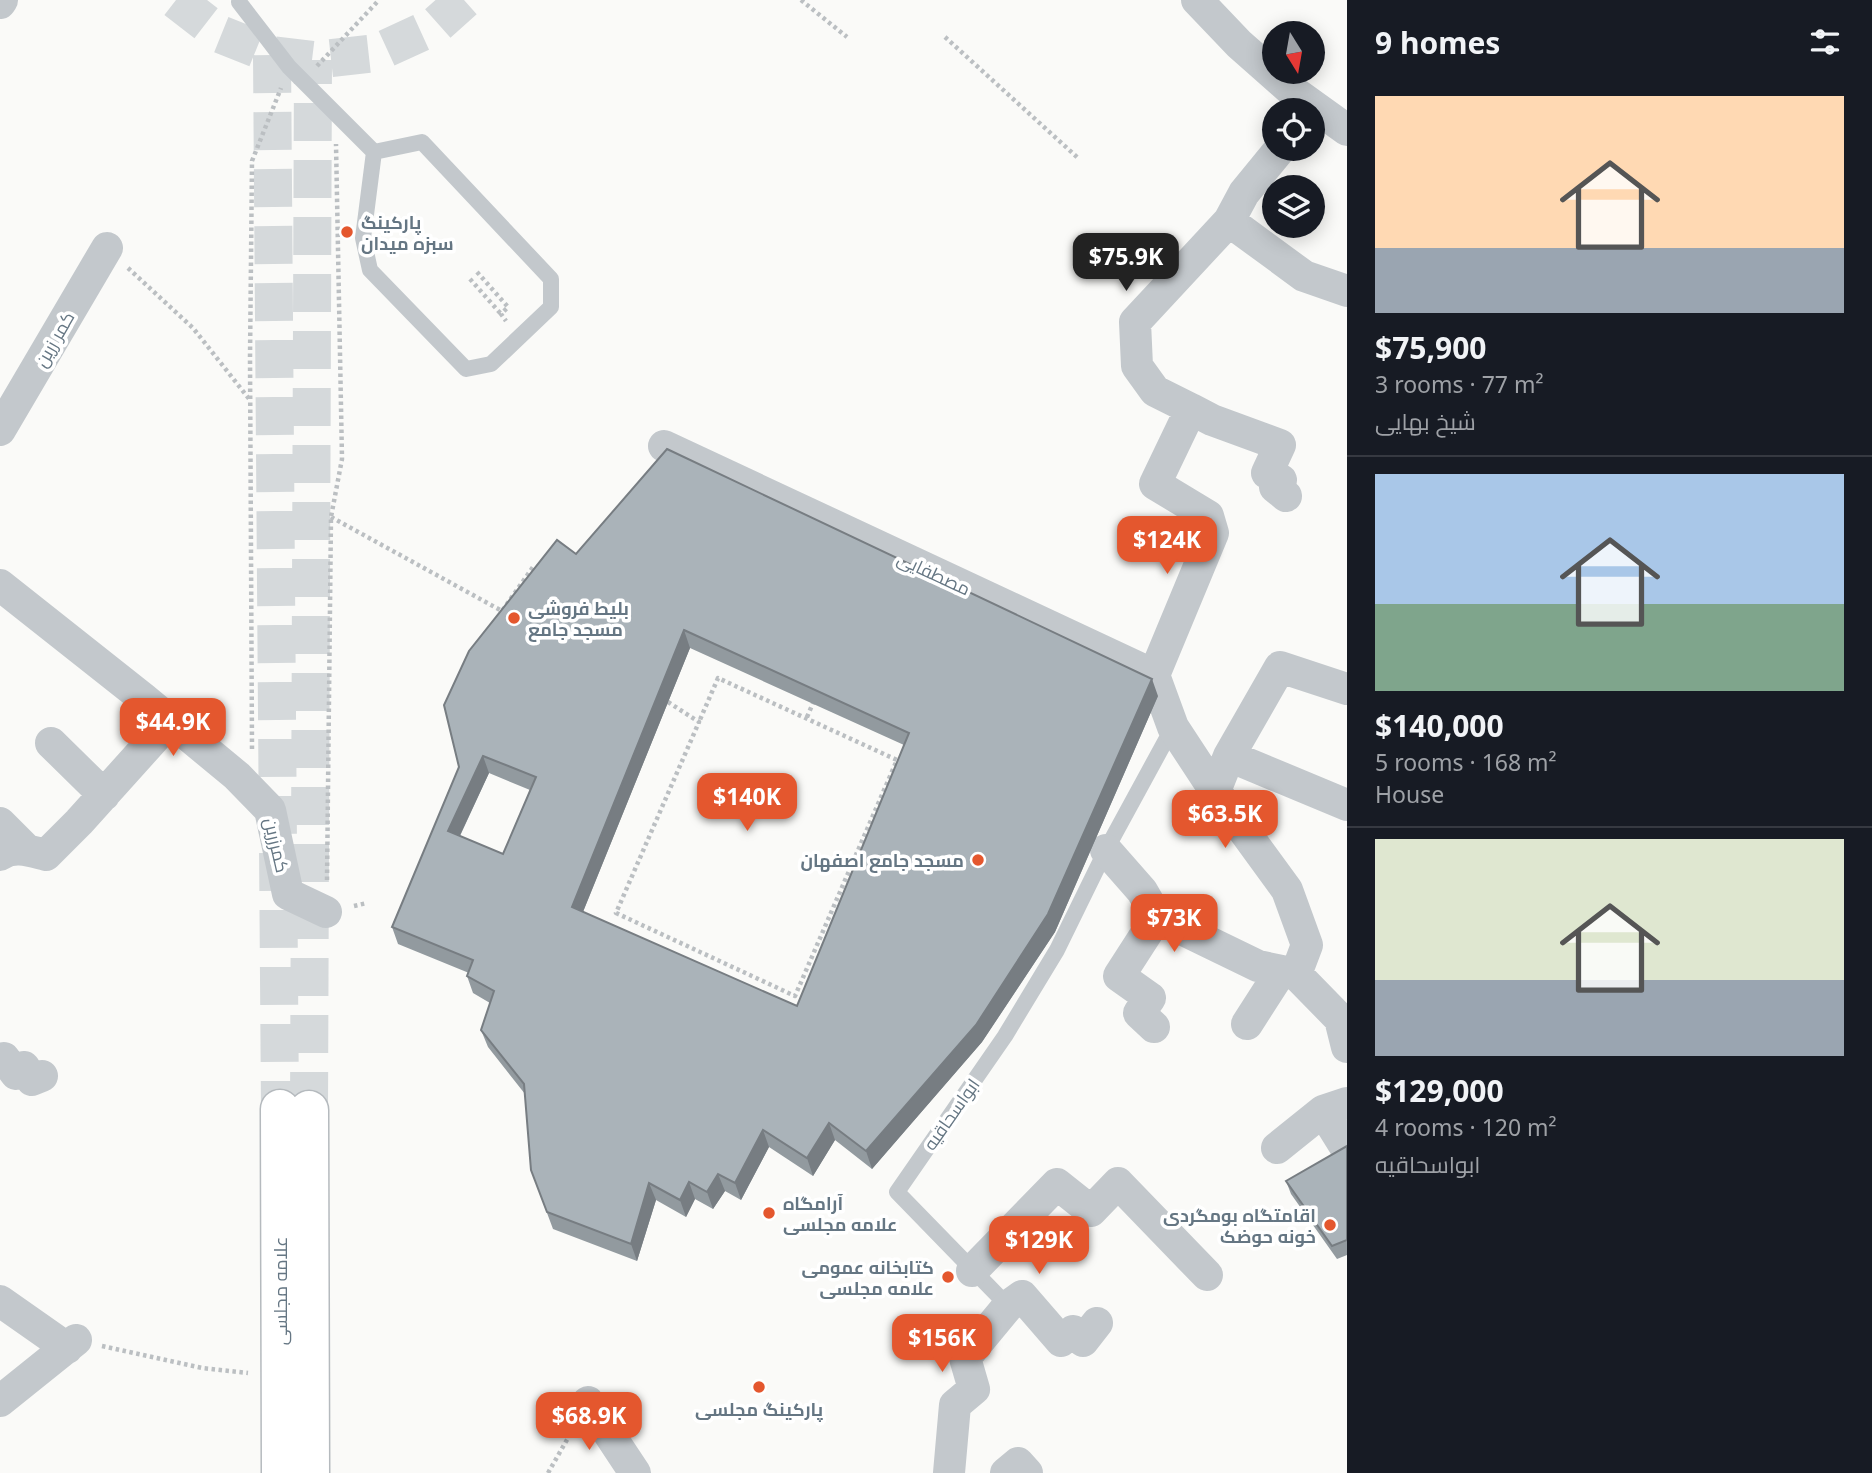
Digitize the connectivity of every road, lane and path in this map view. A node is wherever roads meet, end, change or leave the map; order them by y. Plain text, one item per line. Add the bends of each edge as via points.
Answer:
1 (379, 0) edge
2 (801, 0) edge
3 (1197, 0) edge
4 (239, 2) dead end
5 (847, 37) dead end
6 (945, 37) dead end
7 (289, 68) junction
8 (303, 81) junction
9 (1300, 98) edge
10 (336, 114) junction
11 (1325, 116) edge
12 (1347, 130) edge
13 (374, 152) junction
14 (1078, 158) dead end
15 (1270, 161) edge
16 (1229, 221) junction
17 (107, 248) joint
18 (477, 272) dead end
19 (470, 279) dead end
20 (1347, 291) edge
21 (508, 307) dead end
22 (501, 314) dead end
23 (252, 401) junction
24 (1191, 409) junction
25 (0, 430) edge
26 (664, 446) dead end
27 (1286, 496) dead end
28 (331, 517) junction
29 (533, 567) edge
30 (0, 585) edge
31 (502, 611) junction
32 (514, 618) edge
33 (495, 621) edge
34 (1154, 675) junction
35 (1347, 689) edge
36 (668, 702) edge
37 (813, 704) edge
38 (807, 717) junction
39 (169, 722) junction
40 (699, 722) junction
41 (1173, 727) junction
42 (51, 743) dead end
43 (1229, 756) junction
44 (252, 791) junction
45 (1215, 791) junction
46 (104, 795) junction
47 (1347, 806) edge
48 (0, 823) edge
49 (1106, 850) junction
50 (14, 853) edge
51 (326, 912) joint
52 (1157, 917) junction
53 (1288, 972) junction
54 (1247, 1024) dead end
55 (1154, 1027) dead end
56 (1347, 1047) edge
57 (0, 1061) edge
58 (41, 1076) dead end
59 (1335, 1107) edge
60 (1346, 1147) edge
61 (1277, 1148) dead end
62 (972, 1271) junction
63 (1207, 1275) dead end
64 (0, 1301) edge
65 (1008, 1306) junction
66 (1097, 1323) dead end
67 (71, 1344) junction
68 (281, 1376) junction
69 (0, 1401) edge
70 (588, 1402) joint
71 (281, 1473) edge
72 (310, 1473) edge
73 (548, 1473) edge
74 (635, 1473) edge
75 (949, 1473) edge
76 (1006, 1473) edge
77 (1027, 1473) edge

1 - 8 path
2 - 5 path
3 - 9 street
4 - 7 lane
6 - 14 path
7 - 8 lane
7 - 23 path via 252,161
8 - 10 lane
10 - 13 lane
10 - 28 path via 342,459
11 - 12 street
13 - 13 lane via 363,238 370,270 466,369 491,364 551,307 551,279 422,142
15 - 16 street
16 - 20 street via 1304,276
16 - 24 street via 1135,322 1137,366 1155,391
17 - 23 path via 193,328
17 - 25 street, کمر زرین
18 - 21 path
19 - 22 path
23 - 44 path
24 - 27 street via 1280,445 1267,473 1281,480 1275,487
24 - 34 street via 1155,484 1208,516 1213,533
26 - 34 street, مصطفایی
28 - 31 path
28 - 51 path
29 - 31 path
30 - 39 street, کمرزرین
31 - 32 path
31 - 33 path
34 - 41 street
35 - 43 street via 1280,667
36 - 40 path
37 - 38 path
38 - 40 path via 718,678
38 - 40 path via 897,760 795,996 616,913
39 - 44 street, کمرزرین
39 - 46 street
41 - 45 street
41 - 49 lane, ابواسحاقیه
42 - 46 street
43 - 45 street
43 - 47 street
44 - 51 street, کمرزرین via 270,810 288,894
45 - 53 street via 1287,890 1307,945
46 - 50 street via 46,855
48 - 50 street
49 - 52 street via 1142,891
49 - 62 lane, ابواسحاقیه via 1057,950 1005,1036 897,1192
52 - 53 street via 1258,967
52 - 55 street via 1119,976 1150,998 1139,1013
53 - 54 street
53 - 56 street via 1340,1019
57 - 58 street via 4,1058 16,1074 24,1067 32,1080
59 - 60 street
59 - 61 street
62 - 63 street via 1057,1184 1091,1211 1118,1183
62 - 65 lane, ابواسحاقیه
64 - 67 street
65 - 66 street via 1022,1296 1061,1341 1073,1331 1083,1341
65 - 75 street via 965,1358 974,1389 955,1405
67 - 68 path via 202,1368
67 - 69 street
68 - 71 main road, علامه مجلسی
68 - 72 main road, علامه مجلسی via 294,1109
70 - 73 path
70 - 74 street
76 - 77 street via 1018,1463

